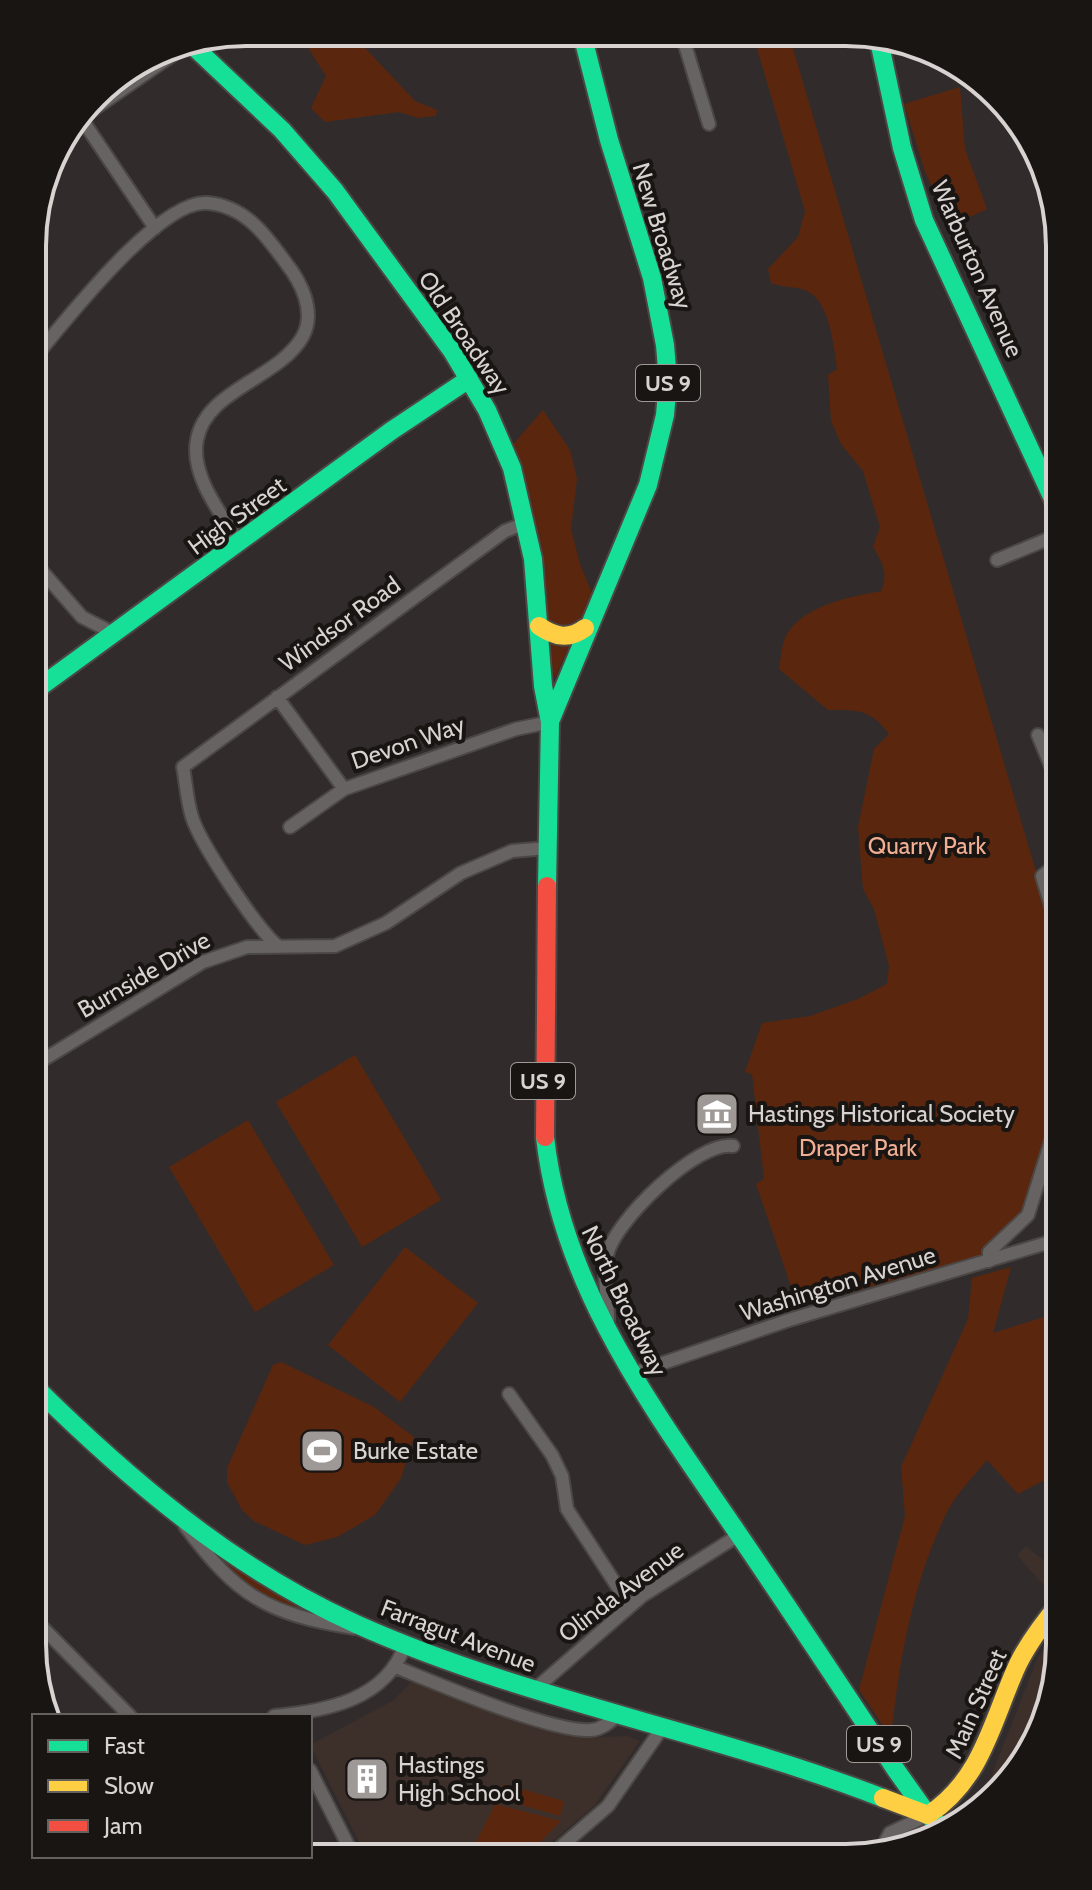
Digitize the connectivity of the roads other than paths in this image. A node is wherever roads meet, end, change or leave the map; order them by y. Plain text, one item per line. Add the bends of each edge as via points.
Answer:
1 (585, 46) edge
2 (685, 46) edge
3 (881, 49) edge
4 (200, 52) edge
5 (148, 72) edge
6 (116, 94) edge
7 (709, 124) dead end
8 (85, 127) edge
9 (155, 228) junction
10 (46, 344) edge
11 (469, 379) junction
12 (1046, 484) edge
13 (526, 523) junction
14 (1046, 540) edge
15 (240, 544) junction
16 (997, 560) dead end
17 (46, 576) edge
18 (539, 626) junction
19 (585, 628) junction
20 (115, 634) junction
21 (46, 683) edge
22 (277, 697) junction
23 (550, 722) junction
24 (1038, 735) dead end
25 (1046, 754) edge
26 (344, 789) junction
27 (290, 827) dead end
28 (548, 848) junction
29 (279, 947) junction
30 (46, 1058) edge
31 (733, 1146) dead end
32 (1046, 1157) edge
33 (1046, 1243) edge
34 (989, 1261) junction
35 (608, 1332) junction
36 (631, 1374) junction
37 (509, 1394) dead end
38 (46, 1397) edge
39 (171, 1507) junction
40 (739, 1535) junction
41 (630, 1606) junction
42 (1046, 1623) edge
43 (46, 1631) edge
44 (374, 1631) junction
45 (405, 1645) junction
46 (396, 1667) junction
47 (534, 1690) junction
48 (128, 1714) edge
49 (292, 1714) edge
50 (617, 1715) junction
51 (662, 1728) junction
52 (312, 1774) edge
53 (935, 1821) edge
54 (887, 1840) edge
55 (347, 1844) edge
56 (564, 1844) edge

1 - 19 main road, New Broadway / US 9 via 616,166 657,290 668,364 666,410 654,469
2 - 7 street
3 - 12 main road, Warburton Avenue via 924,220
4 - 11 main road, Old Broadway / US 9 via 322,176
5 - 6 street
8 - 9 street
9 - 10 street via 125,254
9 - 15 street via 193,205 233,209 262,230 294,273 307,303 303,335 273,366 209,412 197,437 199,468
11 - 13 main road, Old Broadway / US 9 via 507,455
11 - 15 main road, High Street
13 - 18 main road, Old Broadway / US 9
13 - 22 street, Windsor Road via 505,531
14 - 16 street
15 - 20 main road, High Street
17 - 20 street via 82,617
18 - 19 main road via 563,637
18 - 23 main road, Old Broadway / US 9
19 - 23 main road, New Broadway / US 9
20 - 21 main road, High Street
22 - 26 street
22 - 29 street, Windsor Road via 183,767 192,817 203,843
23 - 26 street, Devon Way
23 - 28 main road, North Broadway / US 9
24 - 25 street
26 - 27 street, Devon Way
28 - 29 street, Burnside Drive via 512,851 461,873 358,938 335,946
28 - 35 main road, North Broadway / US 9 via 542,1102 546,1161 564,1235
29 - 30 street, Burnside Drive via 247,947 203,962
31 - 35 street via 713,1147 662,1181 619,1231 606,1258
32 - 34 street via 1028,1215 989,1252
33 - 34 street, Washington Avenue
34 - 36 street, Washington Avenue
35 - 36 main road, North Broadway / US 9
36 - 40 main road, North Broadway / US 9
37 - 41 street via 552,1455 562,1476 567,1509
38 - 39 main road, Farragut Avenue
39 - 44 main road, Farragut Avenue via 251,1564
39 - 44 street via 219,1568 251,1597 295,1617
40 - 41 street, Olinda Avenue
40 - 53 main road, North Broadway / US 9
41 - 47 street, Olinda Avenue
42 - 53 main road, Main Street via 1024,1654 965,1784
43 - 48 street
44 - 45 main road, Farragut Avenue
45 - 46 street
45 - 47 main road, Farragut Avenue
46 - 49 street via 346,1703
46 - 50 street via 577,1730 600,1728
47 - 50 main road, Farragut Avenue
50 - 51 main road, Farragut Avenue
51 - 53 main road, Farragut Avenue via 842,1782
51 - 56 street via 608,1806
52 - 55 street
53 - 54 street via 890,1833

